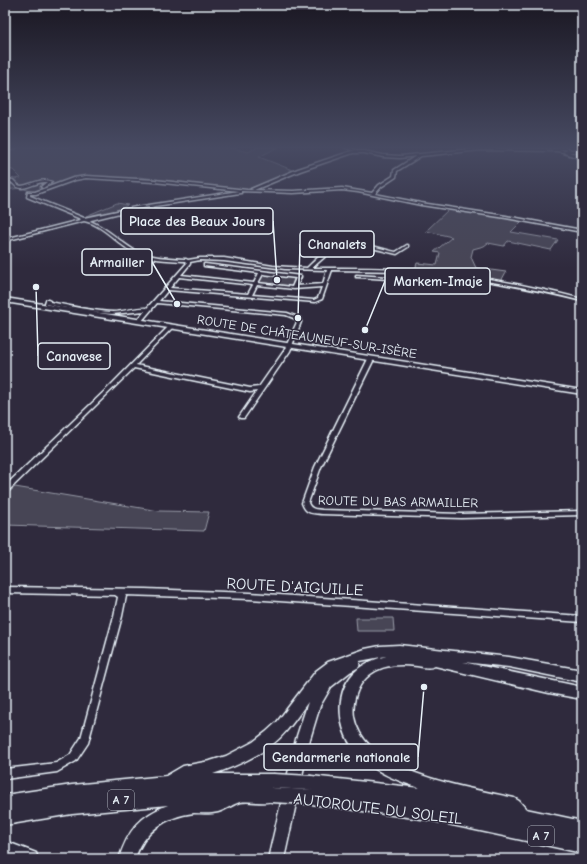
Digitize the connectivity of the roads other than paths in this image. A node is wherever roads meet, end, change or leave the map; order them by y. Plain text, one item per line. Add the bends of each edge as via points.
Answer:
1 (42, 187) edge
2 (51, 187) edge
3 (218, 187) edge
4 (256, 187) edge
5 (379, 187) edge
6 (247, 191) junction
7 (29, 193) junction
8 (374, 193) junction
9 (86, 220) junction
10 (582, 231) edge
11 (5, 240) edge
12 (407, 246) dead end
13 (188, 261) junction
14 (205, 265) dead end
15 (309, 268) junction
16 (330, 268) junction
17 (376, 269) junction
18 (262, 272) junction
19 (447, 274) junction
20 (178, 276) junction
21 (358, 276) dead end
22 (375, 276) junction
23 (417, 280) dead end
24 (446, 282) dead end
25 (255, 284) junction
26 (372, 284) dead end
27 (324, 285) junction
28 (294, 288) junction
29 (168, 289) junction
30 (249, 296) junction
31 (5, 300) edge
32 (582, 300) edge
33 (48, 301) dead end
34 (157, 302) junction
35 (149, 310) junction
36 (139, 321) junction
37 (172, 326) junction
38 (289, 346) junction
39 (371, 359) junction
40 (132, 366) junction
41 (260, 389) junction
42 (582, 392) edge
43 (242, 417) dead end
44 (5, 490) edge
45 (582, 513) edge
46 (5, 590) edge
47 (116, 592) junction
48 (582, 618) edge
49 (352, 658) junction
50 (451, 664) junction
51 (582, 676) edge
52 (582, 693) edge
53 (5, 774) edge
54 (169, 783) junction
55 (272, 788) junction
56 (311, 790) junction
57 (237, 795) junction
58 (5, 803) edge
59 (522, 816) junction
60 (5, 817) edge
61 (582, 829) edge
62 (582, 845) edge
63 (5, 849) edge
64 (30, 859) edge
65 (128, 859) edge
66 (270, 859) edge
67 (276, 859) edge

1 - 7 street
2 - 7 street
3 - 6 street
4 - 6 street
5 - 8 street
6 - 8 street via 342,189
6 - 9 street via 136,208
7 - 9 street via 28,196
8 - 10 street via 421,204
9 - 11 street
9 - 13 street via 143,255
12 - 15 street via 397,253 339,244
13 - 15 street via 220,260 275,268
13 - 20 street
14 - 18 street
15 - 16 street
16 - 17 street
16 - 27 street
17 - 19 street
17 - 22 street
18 - 25 street
18 - 28 street via 298,276
19 - 24 street
19 - 32 street via 508,283
20 - 25 street
20 - 29 street
21 - 22 street
22 - 23 street
22 - 26 street
25 - 28 street
25 - 30 street
27 - 28 street
27 - 30 street via 319,300
29 - 30 street
29 - 34 street
31 - 36 main road, ROUTE DE CHÂTEAUNEUF-SUR-ISÈRE
33 - 35 street via 47,303 111,313
34 - 35 street
34 - 38 street via 294,315 299,322
35 - 36 street
36 - 37 main road, ROUTE DE CHÂTEAUNEUF-SUR-ISÈRE
37 - 38 main road, ROUTE DE CHÂTEAUNEUF-SUR-ISÈRE
37 - 40 street
38 - 39 main road, ROUTE DE CHÂTEAUNEUF-SUR-ISÈRE
38 - 41 street
39 - 42 main road, ROUTE DE CHÂTEAUNEUF-SUR-ISÈRE
39 - 45 street, ROUTE DU BAS ARMAILLER via 318,467 305,503 306,508 322,512 461,516
40 - 41 street via 250,390
40 - 44 street
41 - 43 street
46 - 47 street, ROUTE D'AIGUILLE
47 - 48 street, ROUTE D'AIGUILLE via 250,596
47 - 53 street via 122,596 118,616 85,740 73,758 58,767
49 - 51 highway via 380,651 399,650 509,662
49 - 54 highway via 333,666 321,675 282,726 258,747 229,762 183,773
49 - 66 highway via 326,677 306,710
50 - 52 highway
50 - 59 highway via 400,659 379,663 367,670 351,687 347,700 347,718 352,734 366,753 403,776 514,806
50 - 67 highway via 402,655 383,655 358,661 344,668 326,683 308,720
54 - 55 highway, AUTOROUTE DU SOLEIL / A 7 via 206,781
54 - 58 highway, AUTOROUTE DU SOLEIL / A 7 via 112,787
55 - 56 highway, AUTOROUTE DU SOLEIL / A 7, bridge
55 - 57 highway, AUTOROUTE DU SOLEIL / A 7
56 - 59 highway, AUTOROUTE DU SOLEIL / A 7 via 406,793
56 - 62 highway, AUTOROUTE DU SOLEIL / A 7 via 353,801 429,812
57 - 60 highway, AUTOROUTE DU SOLEIL / A 7 via 112,801
57 - 65 highway via 223,804 184,807 152,820 133,842
59 - 61 highway, AUTOROUTE DU SOLEIL / A 7
63 - 64 highway

